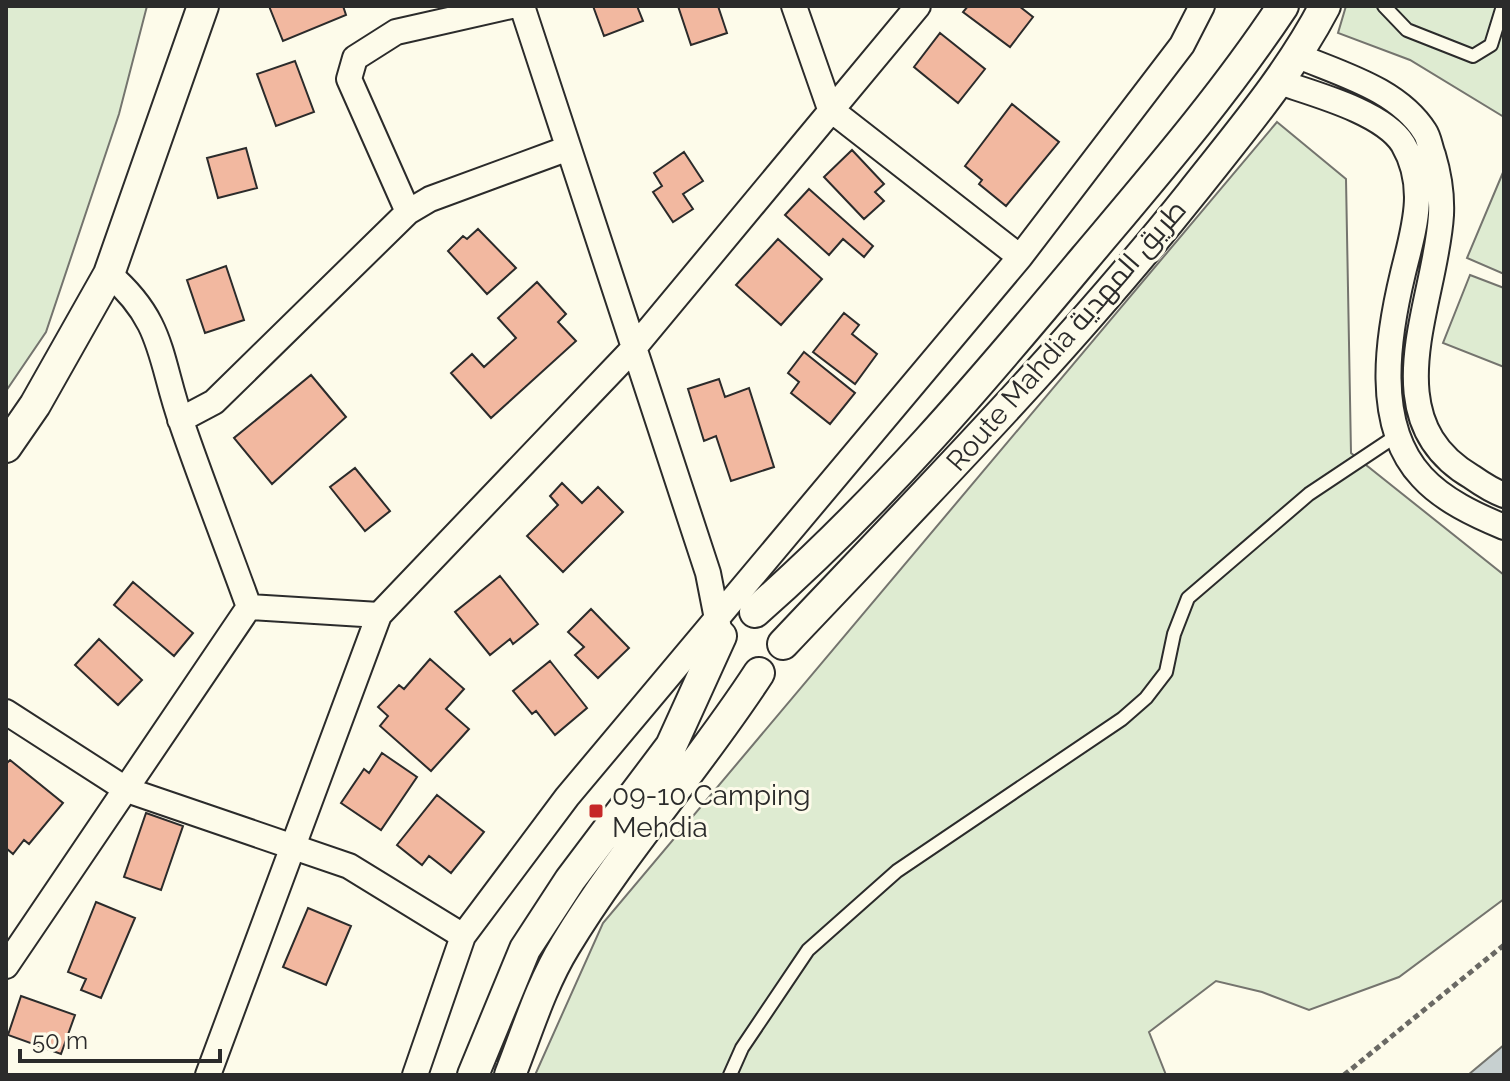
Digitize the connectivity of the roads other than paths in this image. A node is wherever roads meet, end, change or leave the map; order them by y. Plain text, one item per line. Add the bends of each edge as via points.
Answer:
1 (203, 6) edge
2 (511, 6) edge
3 (522, 6) edge
4 (794, 6) edge
5 (918, 6) edge
6 (1202, 6) edge
7 (1283, 6) edge
8 (1325, 6) edge
9 (1384, 6) edge
10 (1503, 6) edge
11 (1296, 55) junction
12 (1279, 82) junction
13 (830, 109) junction
14 (566, 149) junction
15 (408, 212) junction
16 (1020, 257) junction
17 (109, 274) junction
18 (633, 349) junction
19 (180, 420) junction
20 (1399, 434) junction
21 (6, 447) edge
22 (1504, 495) edge
23 (1504, 527) edge
24 (708, 573) junction
25 (249, 607) junction
26 (745, 607) junction
27 (379, 615) junction
28 (718, 626) junction
29 (783, 644) junction
30 (759, 673) junction
31 (6, 712) edge
32 (127, 790) junction
33 (292, 849) junction
34 (463, 936) junction
35 (6, 966) edge
36 (208, 1075) edge
37 (415, 1075) edge
38 (473, 1075) edge
39 (510, 1075) edge
40 (730, 1075) edge

1 - 17 street
2 - 15 street via 396,32 355,58 349,79
3 - 14 street
4 - 13 street
5 - 13 street
6 - 16 street via 1182,45
7 - 26 street, Route Mahdia طريق المهدية via 1242,68 998,363 872,504
8 - 11 street, Route Mahdia طريق المهدية
9 - 10 lane via 1407,30 1473,56 1491,45
11 - 12 street, Route Mahdia طريق المهدية
11 - 22 street via 1371,87 1403,108 1426,133 1440,180 1441,216 1418,341 1416,394 1430,440 1447,461
12 - 20 street via 1377,122 1402,142 1418,181 1418,214 1391,320 1387,373
12 - 29 street, Route Mahdia طريق المهدية via 1140,258 1019,396
13 - 16 street
13 - 18 street
14 - 15 street
14 - 18 street
15 - 19 street via 214,402
16 - 26 street
17 - 19 street via 136,297 156,334
17 - 21 street
18 - 24 street
18 - 27 street
19 - 25 street
20 - 23 street via 1421,477 1446,498
20 - 40 lane via 1309,494 1188,598 1166,672 1122,719 897,871 808,950 742,1048
24 - 26 street
24 - 28 street
25 - 27 street
25 - 32 street
26 - 28 street
26 - 29 street via 772,619
27 - 33 street
28 - 30 street via 729,665
28 - 34 street via 567,797
28 - 38 street via 671,746 525,949
29 - 30 street via 776,662
30 - 39 street via 724,727 620,860 563,949
31 - 32 street
32 - 33 street
32 - 35 street
33 - 34 street via 349,866
33 - 36 street
34 - 37 street

